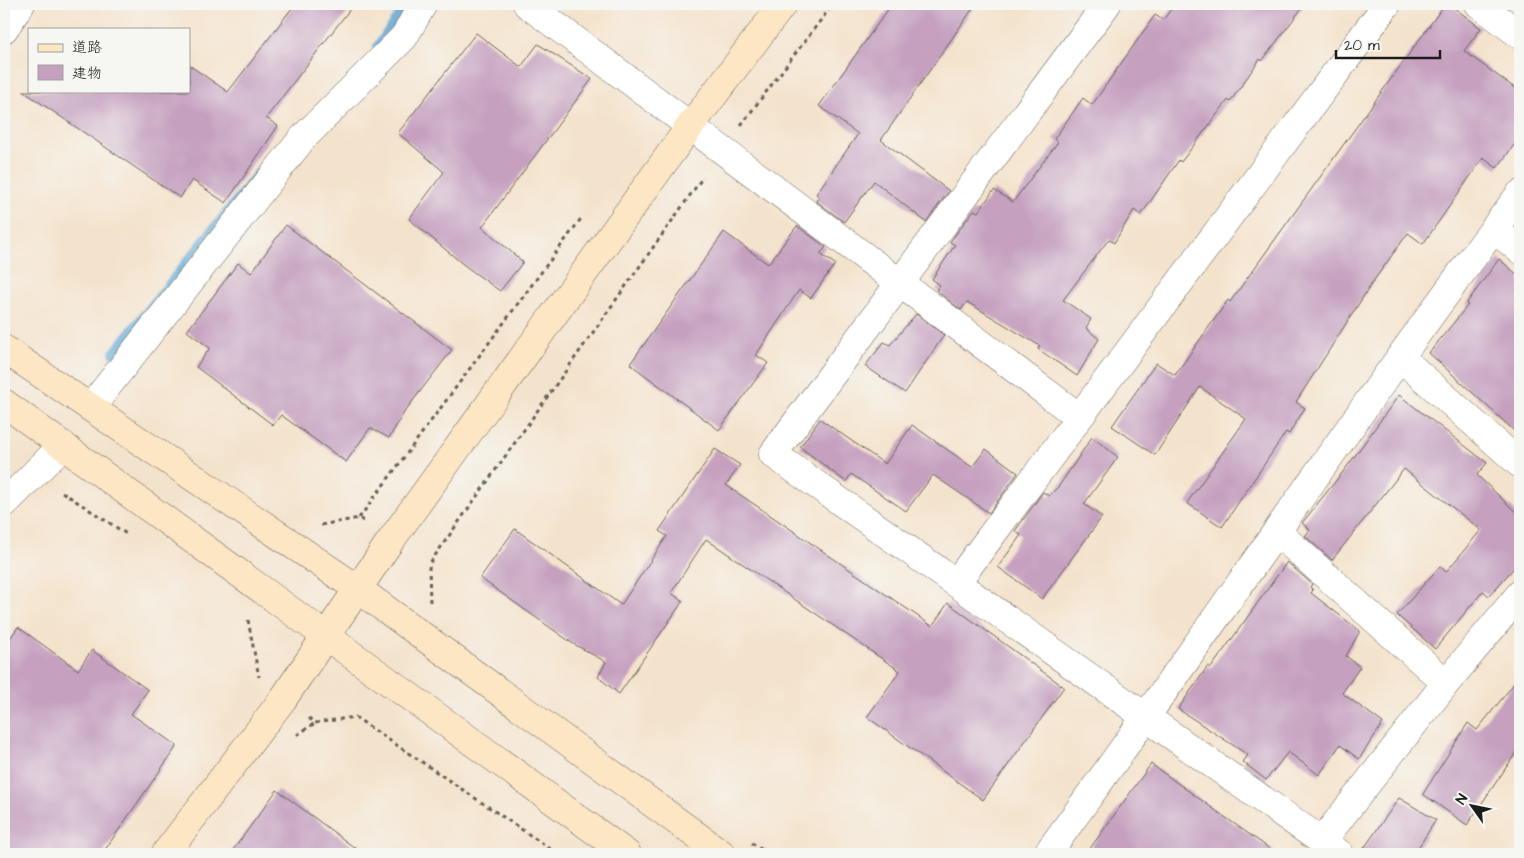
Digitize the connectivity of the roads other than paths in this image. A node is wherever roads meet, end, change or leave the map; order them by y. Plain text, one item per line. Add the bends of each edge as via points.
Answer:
1 (21, 4) edge
2 (423, 4) edge
3 (527, 4) edge
4 (783, 4) edge
5 (1106, 4) edge
6 (1387, 4) edge
7 (1479, 4) edge
8 (4, 29) edge
9 (1520, 35) edge
10 (691, 126) junction
11 (1520, 194) edge
12 (1494, 229) junction
13 (1520, 250) edge
14 (899, 283) junction
15 (4, 349) edge
16 (1400, 357) junction
17 (4, 403) edge
18 (91, 407) junction
19 (1079, 418) junction
20 (62, 445) junction
21 (1520, 464) edge
22 (4, 504) edge
23 (1277, 532) junction
24 (956, 583) junction
25 (358, 589) junction
26 (1520, 594) edge
27 (326, 636) junction
28 (1446, 683) junction
29 (1147, 718) junction
30 (1331, 848) edge
31 (165, 854) edge
32 (627, 854) edge
33 (722, 854) edge
34 (1047, 854) edge

1 - 8 street
2 - 18 street via 404,36 302,139
3 - 10 street
4 - 10 street
5 - 14 street
6 - 19 street
7 - 9 street
10 - 14 street
10 - 25 street
11 - 12 street
12 - 13 street
12 - 16 street
14 - 19 street
14 - 24 street via 773,454
15 - 18 street
16 - 21 street
16 - 23 street
17 - 20 street
18 - 25 street
19 - 24 street
20 - 22 street
20 - 27 street
23 - 28 street
23 - 29 street
24 - 29 street
25 - 27 street
25 - 33 street
26 - 28 street
27 - 31 street via 283,699
27 - 32 street
28 - 30 street
29 - 30 street
29 - 34 street

